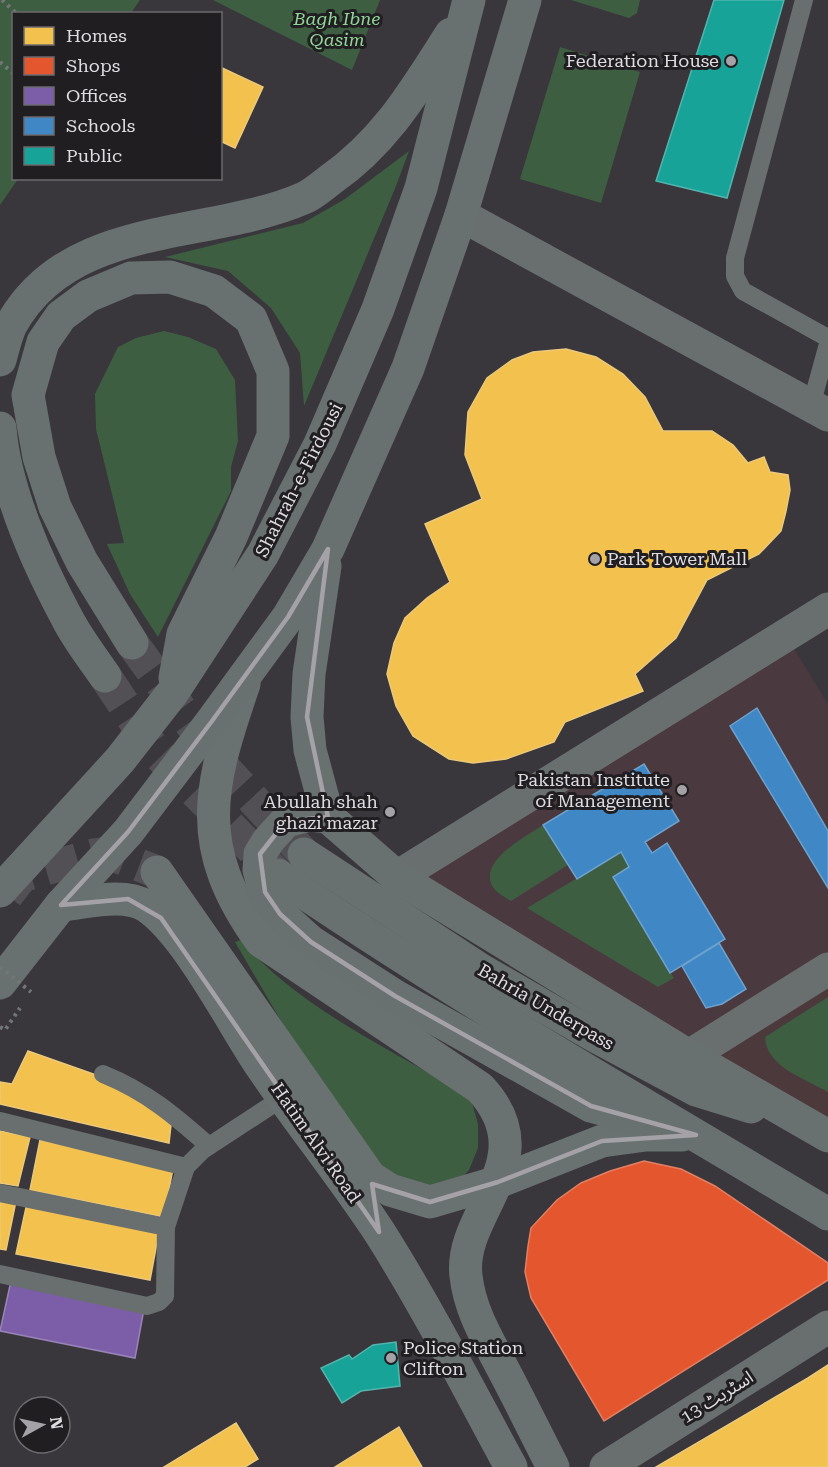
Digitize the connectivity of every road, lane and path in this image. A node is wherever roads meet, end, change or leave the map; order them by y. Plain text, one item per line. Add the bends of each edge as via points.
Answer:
1 (2, 0) edge
2 (525, 0) edge
3 (804, 0) edge
4 (468, 4) edge
5 (15, 12) edge
6 (0, 62) edge
7 (12, 72) edge
8 (461, 215) junction
9 (828, 338) edge
10 (828, 344) edge
11 (0, 360) edge
12 (819, 410) edge
13 (0, 428) edge
14 (328, 549) junction
15 (828, 609) edge
16 (132, 643) tunnel mouth
17 (248, 670) junction
18 (105, 676) tunnel mouth
19 (173, 692) junction
20 (328, 817) junction
21 (304, 854) tunnel mouth
22 (158, 872) tunnel mouth
23 (278, 875) tunnel mouth
24 (398, 877) junction
25 (0, 891) edge
26 (61, 905) junction
27 (0, 967) edge
28 (828, 969) edge
29 (0, 983) edge
30 (31, 992) dead end
31 (0, 1027) edge
32 (5, 1030) dead end
33 (689, 1056) junction
34 (103, 1074) dead end
35 (284, 1097) junction
36 (0, 1121) edge
37 (817, 1130) edge
38 (696, 1135) junction
39 (209, 1146) junction
40 (186, 1167) junction
41 (370, 1177) junction
42 (498, 1182) junction
43 (0, 1193) edge
44 (828, 1214) edge
45 (166, 1227) junction
46 (379, 1232) junction
47 (0, 1274) edge
48 (828, 1326) edge
49 (511, 1467) edge
50 (553, 1467) edge
51 (606, 1467) edge

1 - 5 path
2 - 8 main road
3 - 9 lane via 735,258 735,276 743,291
4 - 11 main road via 405,106 359,160 304,198 106,246 71,265 36,290 10,326
4 - 19 main road, Shahrah-e-Firdousi via 421,188 378,309 320,444 263,554
6 - 7 path
8 - 12 street
8 - 14 main road via 408,368
10 - 12 lane
13 - 18 main road via 18,503 39,559 68,620
14 - 17 main road via 288,617
14 - 20 main road via 309,674 307,717 310,750
15 - 24 street
16 - 19 main road via 82,562 55,507 39,457 28,395 43,342 61,316 88,296 131,278 170,277 214,291 251,319 273,370 273,436 231,537 183,634
17 - 26 main road via 128,832
17 - 42 street via 217,772 212,823 223,870 242,914 261,941 291,963 480,1088 492,1101 502,1125 504,1152
19 - 25 main road, Shahrah-e-Firdousi via 120,760
20 - 24 main road
20 - 38 main road via 310,815 286,821 260,854 259,870 266,892 280,914 311,942 395,996 591,1106
21 - 37 main road, Bahria Underpass via 481,970 595,1036 696,1090
22 - 41 street
23 - 38 main road, Bahria Underpass via 517,1029
24 - 33 main road
26 - 29 main road
26 - 35 street, Hatim Alvi Road via 128,899 143,904 161,918
27 - 30 path, bridge
28 - 33 street
31 - 32 path
33 - 37 main road
34 - 39 lane via 136,1087
35 - 39 lane
35 - 46 street, Hatim Alvi Road
36 - 40 lane
38 - 42 street via 646,1135 602,1142
38 - 44 main road, Bahria Underpass
39 - 40 lane
40 - 45 lane
41 - 42 street via 390,1190 430,1202
41 - 46 street
42 - 50 street via 469,1245 465,1274 473,1313
43 - 45 lane
45 - 47 lane via 165,1296 147,1306
46 - 49 street, Hatim Alvi Road via 431,1318
48 - 51 street, اسٹریٹ 13

